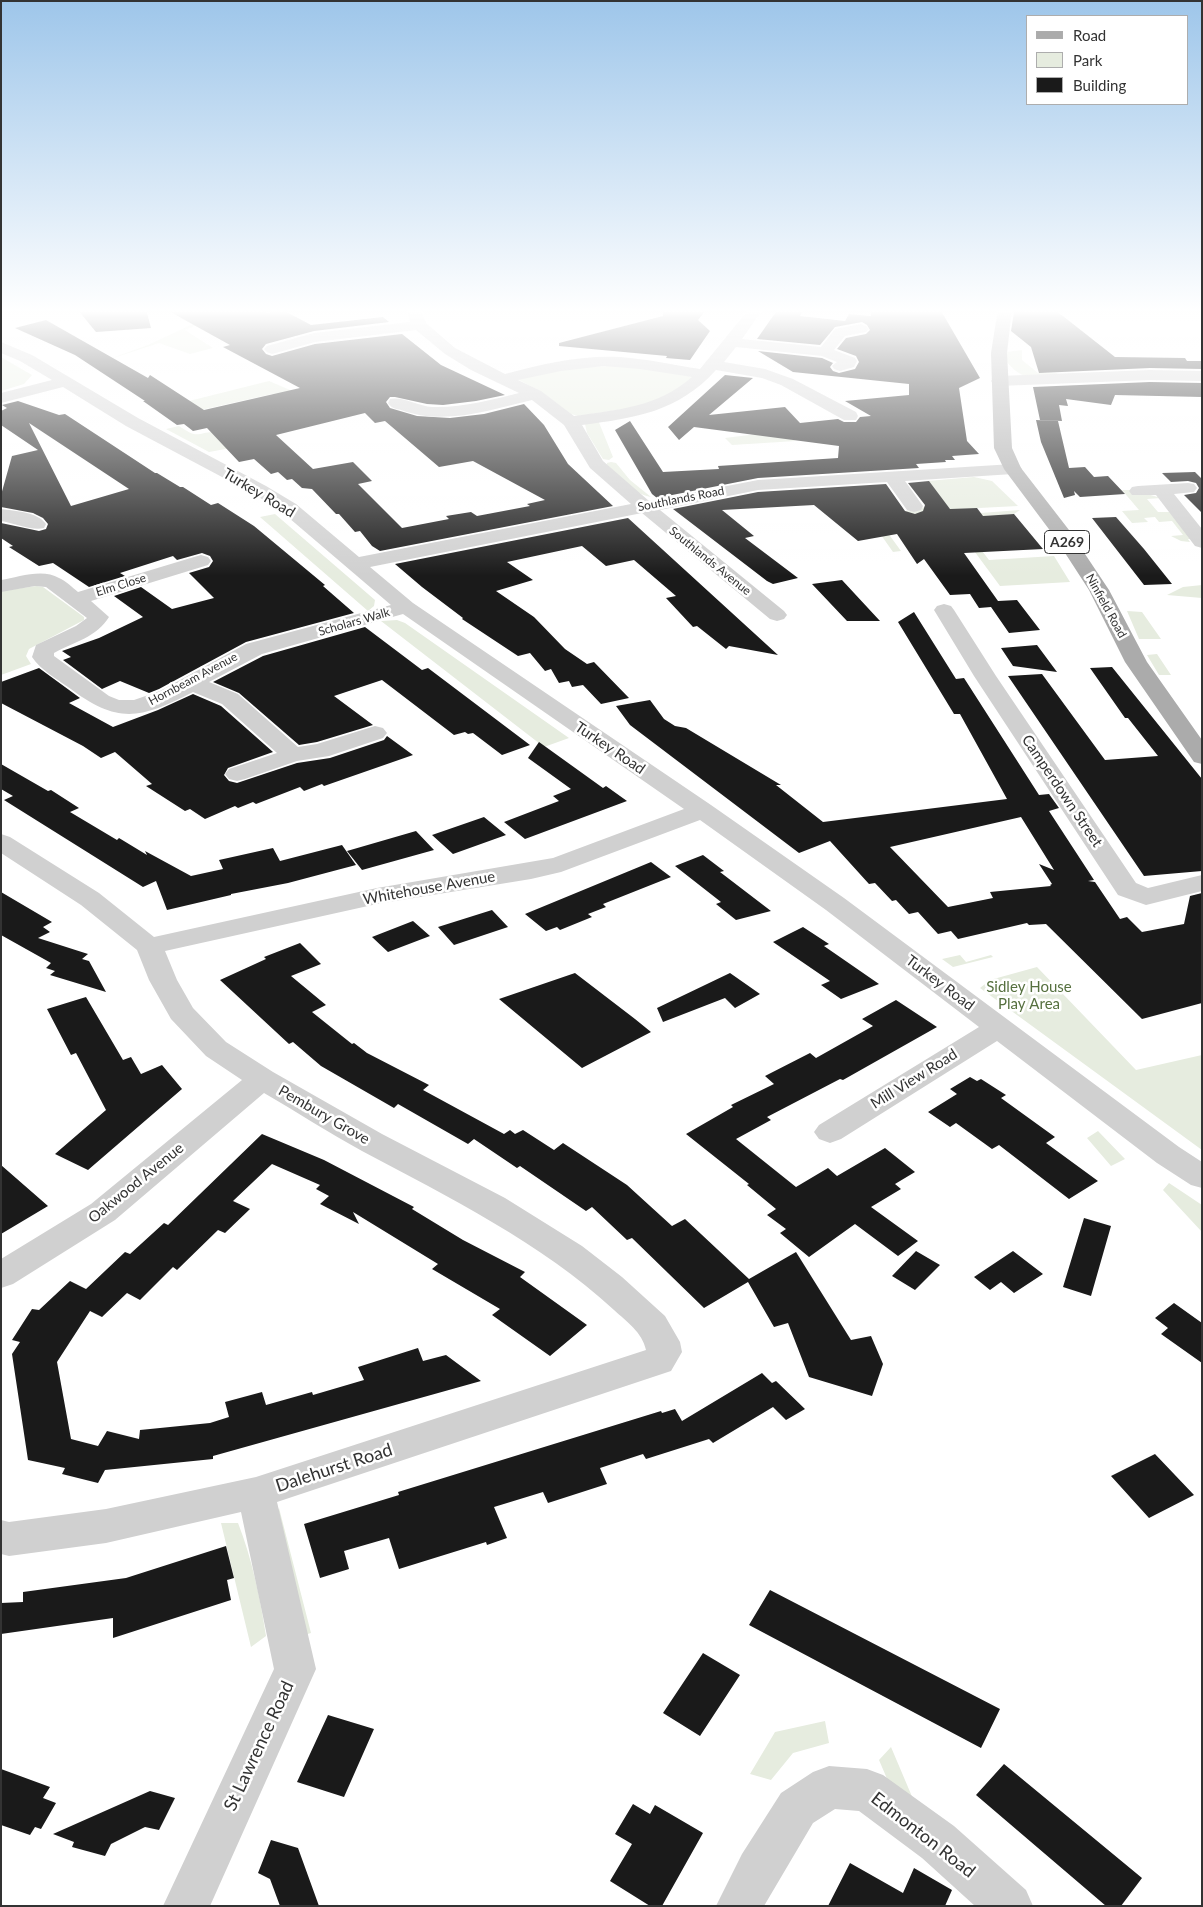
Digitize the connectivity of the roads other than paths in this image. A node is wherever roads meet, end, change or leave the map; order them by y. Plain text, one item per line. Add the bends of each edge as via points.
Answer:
1 (91, 398) edge
2 (516, 398) edge
3 (540, 398) edge
4 (673, 398) edge
5 (817, 398) edge
6 (1000, 398) edge
7 (404, 411) dead end
8 (850, 416) dead end
9 (571, 422) junction
10 (1012, 469) junction
11 (892, 476) junction
12 (1188, 488) dead end
13 (1161, 490) junction
14 (1138, 491) dead end
15 (644, 506) junction
16 (914, 506) dead end
17 (10, 511) edge
18 (37, 524) dead end
19 (1202, 542) edge
20 (201, 561) dead end
21 (354, 564) junction
22 (1, 586) edge
23 (76, 600) junction
24 (406, 607) junction
25 (777, 615) dead end
26 (979, 625) dead end
27 (301, 637) joint
28 (191, 683) junction
29 (375, 732) dead end
30 (293, 755) junction
31 (1202, 757) edge
32 (237, 774) dead end
33 (702, 810) junction
34 (1, 842) edge
35 (1202, 883) edge
36 (149, 946) junction
37 (998, 1027) junction
38 (262, 1079) junction
39 (830, 1132) dead end
40 (1202, 1177) edge
41 (1, 1275) edge
42 (658, 1361) joint
43 (256, 1493) junction
44 (1, 1537) edge
45 (186, 1906) edge
46 (739, 1906) edge
47 (1010, 1906) edge

1 - 21 street, Turkey Road via 289,508
2 - 7 street via 451,412
3 - 9 street
4 - 9 street via 620,415
5 - 8 street
6 - 10 main road, Ninfield Road / A269 via 1003,448
9 - 15 street, Southlands Avenue via 596,464
10 - 11 street, Southlands Road
10 - 31 main road, Ninfield Road / A269 via 1100,590 1136,662
11 - 15 street, Southlands Road via 758,485
11 - 16 street
12 - 13 street
13 - 14 street
13 - 19 street
15 - 21 street, Southlands Road
15 - 25 street, Southlands Avenue
17 - 18 street
20 - 23 street, Elm Close via 174,576
21 - 24 street, Turkey Road
22 - 23 street, Hornbeam Avenue via 35,580 51,581
23 - 28 street, Hornbeam Avenue via 99,617 97,621 94,626 56,642 44,650 43,657 87,692 109,704 130,708 164,697
24 - 27 street, Scholars Walk
24 - 33 street, Turkey Road
26 - 35 street, Camperdown Street via 949,619 1127,889 1146,897
27 - 28 street, Hornbeam Avenue via 236,656
28 - 30 street via 230,699
29 - 30 street via 321,751
30 - 32 street
33 - 36 street, Whitehouse Avenue via 561,864 377,896
33 - 37 street, Turkey Road via 835,904
34 - 36 street, Pembury Grove via 90,899
36 - 38 street, Pembury Grove via 182,1013 216,1049
37 - 39 street, Mill View Road
37 - 40 street, Turkey Road
38 - 41 street, Oakwood Avenue via 104,1212
38 - 42 street, Pembury Grove via 371,1142 493,1206 570,1255 652,1325 664,1352
42 - 43 street, Dalehurst Road
43 - 44 street, Dalehurst Road via 106,1526 9,1539
43 - 45 street, St Lawrence Road via 295,1669
46 - 47 street, Edmonton Road via 797,1808 829,1787 867,1790 938,1842

